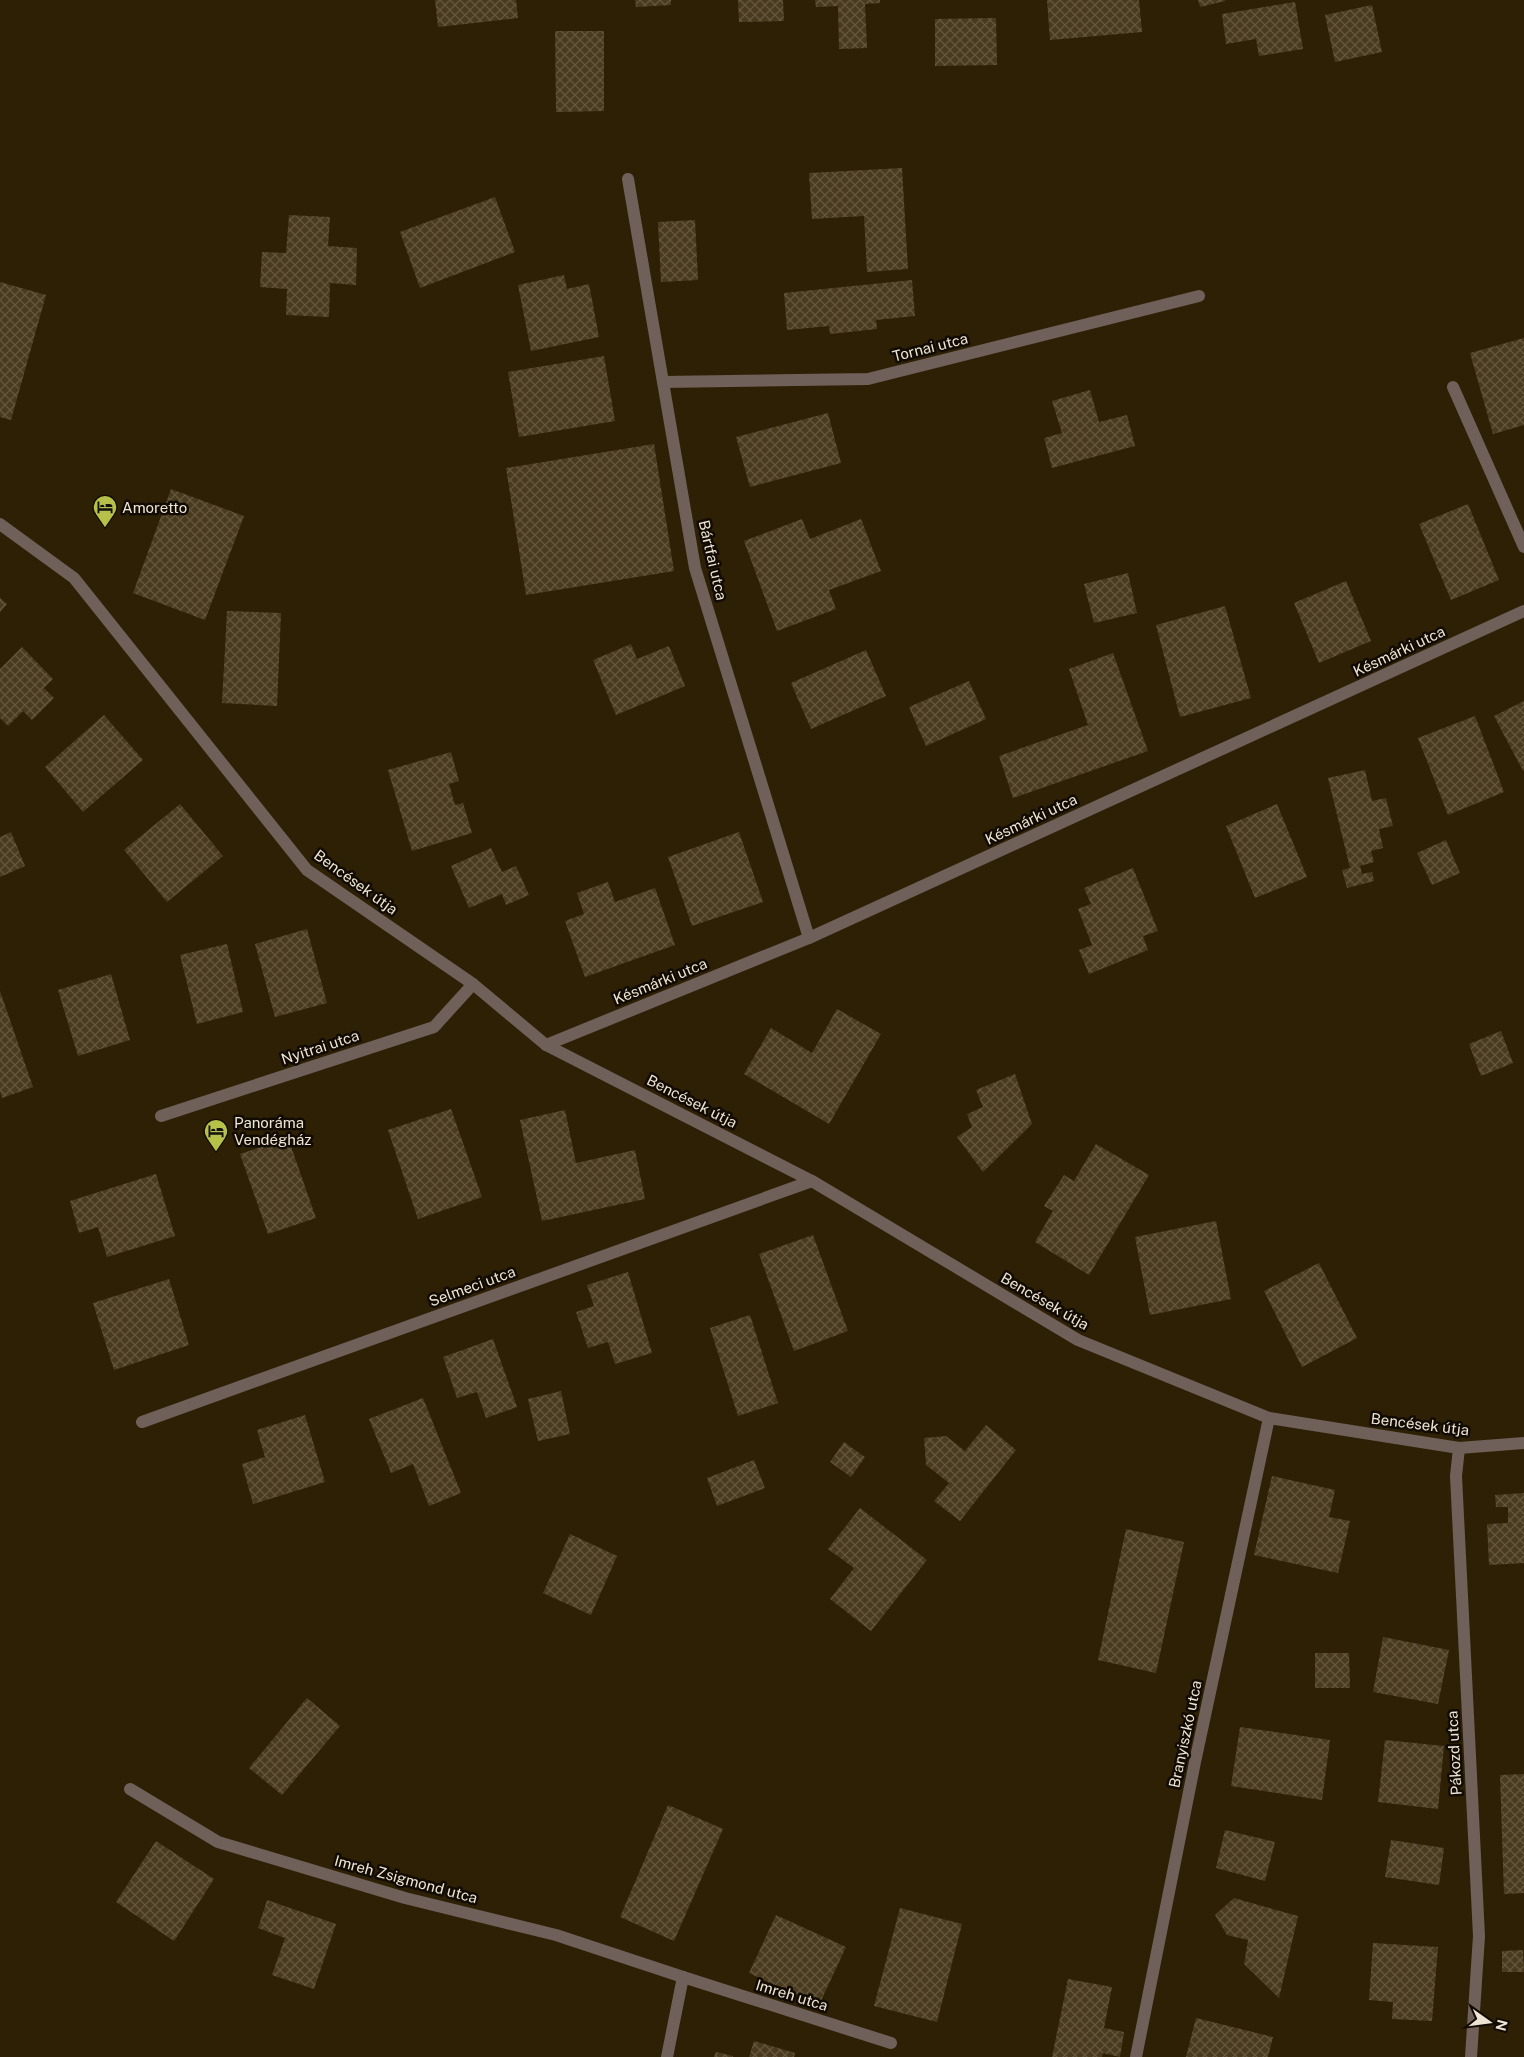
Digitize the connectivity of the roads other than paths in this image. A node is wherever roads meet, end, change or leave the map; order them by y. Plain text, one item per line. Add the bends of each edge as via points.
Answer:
1 (628, 179) dead end
2 (1199, 296) dead end
3 (663, 382) junction
4 (1453, 387) dead end
5 (0, 524) edge
6 (1524, 547) edge
7 (1524, 611) edge
8 (809, 938) junction
9 (473, 984) junction
10 (546, 1045) junction
11 (161, 1116) dead end
12 (812, 1181) junction
13 (1269, 1418) junction
14 (142, 1422) dead end
15 (1524, 1443) edge
16 (1459, 1448) junction
17 (130, 1789) dead end
18 (683, 1978) junction
19 (891, 2043) dead end
20 (667, 2057) edge
21 (1136, 2057) edge
22 (1471, 2057) edge

1 - 3 street, Bártfai utca
2 - 3 street, Tornai utca via 868,379
3 - 8 street, Bártfai utca via 695,568
4 - 6 street
5 - 9 street, Bencések útja via 74,578 307,870
7 - 8 street, Késmárki utca
8 - 10 street, Késmárki utca
9 - 10 street, Bencések útja
9 - 11 street, Nyitrai utca via 434,1027
10 - 12 street, Bencések útja
12 - 13 street, Bencések útja via 1078,1340
12 - 14 street, Selmeci utca
13 - 16 street, Bencések útja
13 - 21 street, Branyiszkó utca
15 - 16 street, Bencések útja
16 - 22 street, Pákozd utca via 1456,1476 1479,1936
17 - 18 street, Imreh Zsigmond utca via 218,1842 405,1898 556,1935
18 - 19 street, Imreh utca
18 - 20 street

